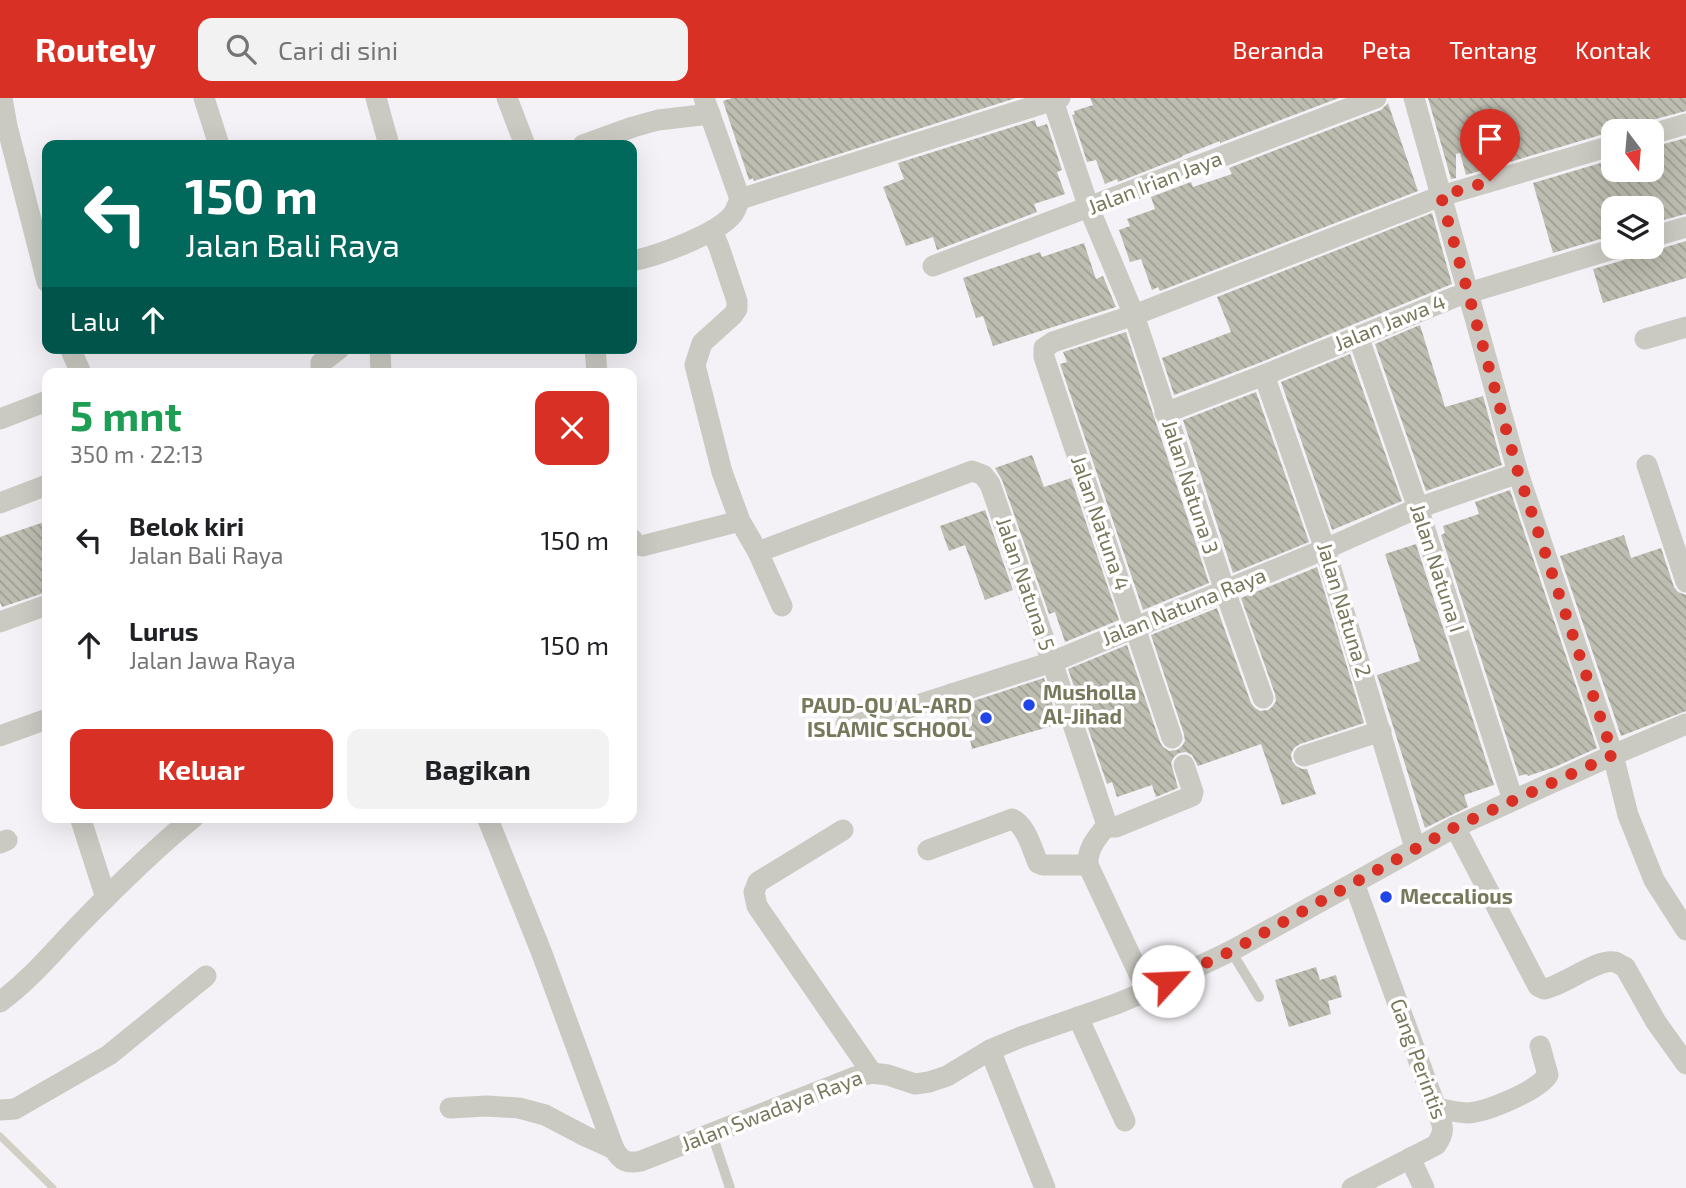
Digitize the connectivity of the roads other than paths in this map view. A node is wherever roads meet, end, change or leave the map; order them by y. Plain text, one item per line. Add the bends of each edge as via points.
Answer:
1 (2, 98) edge
2 (204, 98) edge
3 (376, 98) edge
4 (507, 98) edge
5 (1376, 98) edge
6 (1414, 98) edge
7 (1055, 99) edge
8 (708, 103) edge
9 (1686, 124) edge
10 (1664, 130) edge
11 (217, 140) edge
12 (387, 140) edge
13 (523, 140) edge
14 (597, 140) edge
15 (1601, 149) edge
16 (748, 196) junction
17 (1441, 196) junction
18 (1089, 208) junction
19 (1686, 227) edge
20 (712, 231) junction
21 (1664, 233) edge
22 (1601, 253) edge
23 (637, 260) edge
24 (42, 262) edge
25 (933, 266) dead end
26 (1467, 292) junction
27 (1134, 315) junction
28 (1686, 327) edge
29 (1358, 336) junction
30 (1645, 339) dead end
31 (332, 354) edge
32 (321, 368) edge
33 (1264, 375) junction
34 (42, 403) edge
35 (1165, 413) junction
36 (0, 419) edge
37 (1647, 465) dead end
38 (1518, 472) junction
39 (42, 487) edge
40 (0, 503) edge
41 (1418, 508) junction
42 (740, 521) junction
43 (637, 545) edge
44 (1325, 549) junction
45 (758, 552) junction
46 (1686, 582) edge
47 (1225, 591) junction
48 (782, 606) dead end
49 (42, 607) edge
50 (0, 622) edge
51 (1135, 627) junction
52 (1052, 662) junction
53 (951, 694) junction
54 (1263, 698) dead end
55 (42, 721) edge
56 (959, 721) dead end
57 (846, 724) dead end
58 (1686, 724) edge
59 (1381, 731) junction
60 (0, 736) edge
61 (1172, 738) dead end
62 (1613, 755) junction
63 (1304, 756) dead end
64 (1184, 765) dead end
65 (1513, 800) junction
66 (82, 823) edge
67 (187, 823) edge
68 (489, 823) edge
69 (1107, 825) junction
70 (1455, 827) junction
71 (842, 830) dead end
72 (1416, 848) junction
73 (928, 850) dead end
74 (1088, 865) junction
75 (1354, 883) junction
76 (106, 898) junction
77 (1686, 930) edge
78 (1231, 951) junction
79 (206, 976) dead end
80 (1147, 991) junction
81 (1259, 997) dead end
82 (0, 1002) edge
83 (1078, 1017) junction
84 (1540, 1046) dead end
85 (990, 1050) junction
86 (1686, 1063) edge
87 (872, 1073) junction
88 (450, 1108) dead end
89 (1436, 1108) junction
90 (0, 1110) edge
91 (1125, 1121) dead end
92 (712, 1134) junction
93 (616, 1153) junction
94 (1410, 1158) junction
95 (730, 1188) edge
96 (1045, 1188) edge
97 (1352, 1188) edge
98 (1424, 1188) edge

1 - 24 street
2 - 11 street
3 - 12 street
4 - 13 street
5 - 18 street, Jalan Irian Jaya
6 - 17 street
7 - 16 street
7 - 18 street, Jalan Natuna 3
8 - 14 street
8 - 16 street
9 - 10 street
15 - 17 street
16 - 20 street
17 - 26 street
17 - 27 street
18 - 25 street, Jalan Irian Jaya
18 - 27 street, Jalan Natuna 3
19 - 21 street
20 - 23 street
20 - 42 street via 737,309 702,343 695,365 722,472
22 - 26 street, Jalan Jawa 4
26 - 29 street, Jalan Jawa 4
26 - 38 street
27 - 35 street, Jalan Natuna 3
27 - 51 street, Jalan Natuna 4 via 1053,342 1044,348 1044,357
28 - 30 street
29 - 33 street, Jalan Jawa 4
29 - 41 street, Jalan Natuna I
31 - 32 street
33 - 35 street, Jalan Jawa 4
33 - 44 street, Jalan Natuna 2
34 - 36 street
35 - 47 street, Jalan Natuna 3
37 - 46 street
38 - 41 street, Jalan Natuna Raya
38 - 62 street
39 - 40 street
41 - 44 street, Jalan Natuna Raya
41 - 65 street, Jalan Natuna I
42 - 43 street
42 - 45 street
44 - 47 street, Jalan Natuna Raya
44 - 59 street, Jalan Natuna 2
45 - 48 street
45 - 52 street, Jalan Natuna 5 via 972,471 983,475
47 - 51 street, Jalan Natuna Raya
47 - 54 street, Jalan Natuna 3
49 - 50 street
51 - 52 street, Jalan Natuna Raya
51 - 61 street, Jalan Natuna 4
52 - 53 street, Jalan Natuna Raya
52 - 69 street, Jalan Natuna 5
53 - 56 street
53 - 57 street, Jalan Natuna Raya via 852,726
55 - 60 street
58 - 62 street, Jalan Swadaya Raya
59 - 63 street
59 - 72 street, Jalan Natuna 2
62 - 65 street, Jalan Swadaya Raya
62 - 77 street via 1628,815 1654,880
64 - 69 street via 1194,792 1190,797 1116,827
65 - 70 street, Jalan Swadaya Raya
66 - 76 street
67 - 76 street
68 - 93 street
69 - 74 street via 1091,846
70 - 72 street, Jalan Swadaya Raya
70 - 86 street via 1538,986 1553,988 1598,964 1616,962 1625,967
71 - 87 street via 758,882 754,892 757,906
72 - 75 street, Jalan Swadaya Raya
73 - 74 street via 1012,819 1021,825 1038,863
74 - 80 street
75 - 78 street, Jalan Swadaya Raya
75 - 89 street, Gang Perintis
76 - 82 street
78 - 80 street, Jalan Swadaya Raya
78 - 81 lane
79 - 90 street via 109,1055 15,1109
80 - 83 street, Jalan Swadaya Raya
83 - 85 street, Jalan Swadaya Raya
83 - 91 street
84 - 89 street via 1548,1075 1531,1089 1467,1113
85 - 87 street, Jalan Swadaya Raya via 929,1082 915,1084
85 - 96 street
87 - 92 street, Jalan Swadaya Raya
88 - 93 street via 519,1108 545,1115
89 - 94 street, Gang Perintis via 1443,1135 1436,1145
92 - 93 street, Jalan Swadaya Raya via 633,1163
92 - 95 lane
94 - 97 street, Gang Perintis
94 - 98 street

